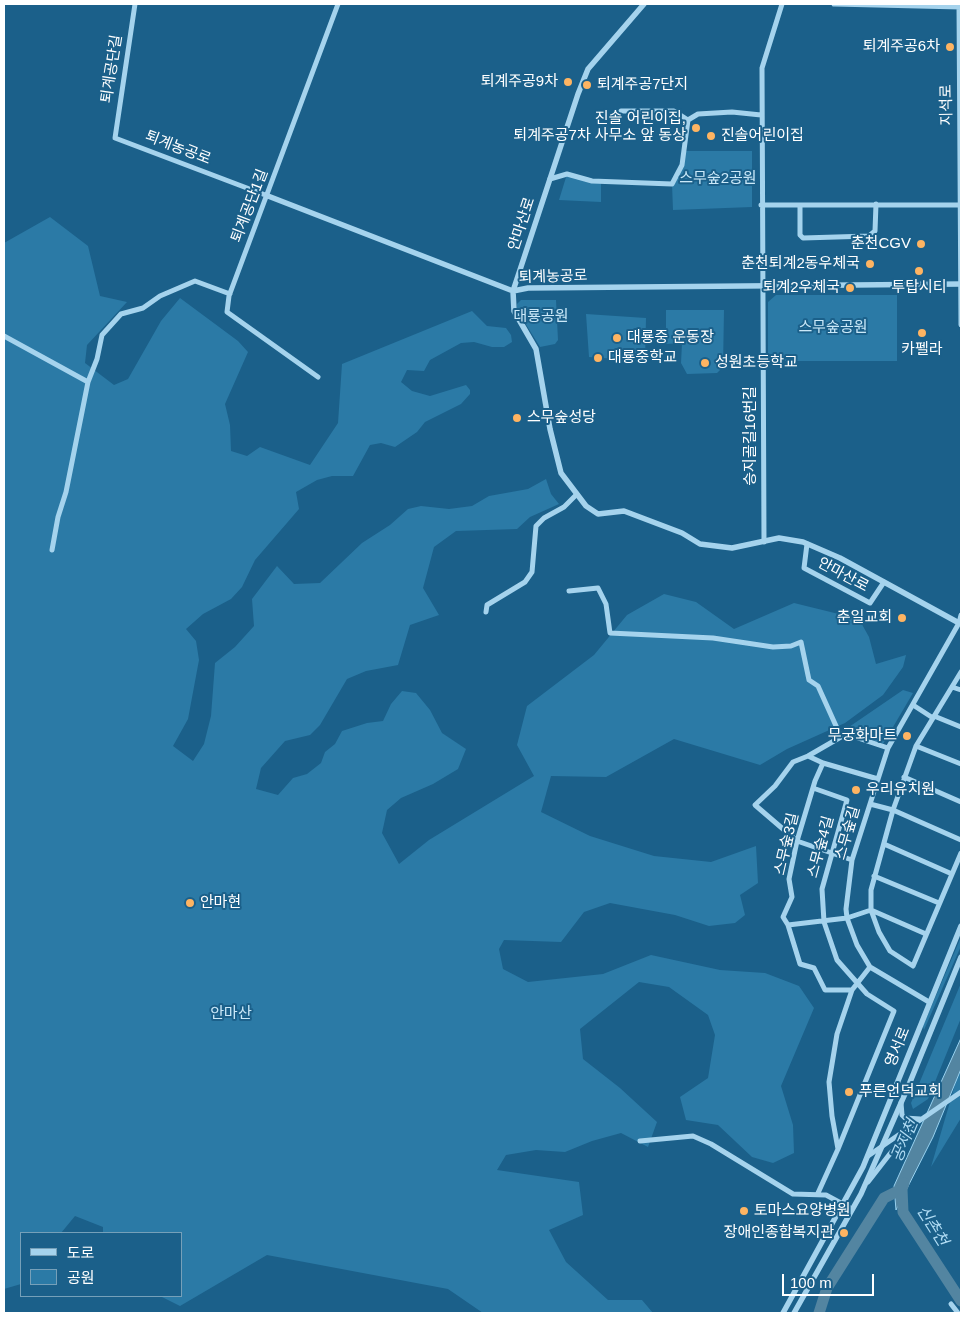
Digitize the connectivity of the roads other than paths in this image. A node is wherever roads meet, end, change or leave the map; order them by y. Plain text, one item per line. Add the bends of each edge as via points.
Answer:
1 (135, 4) edge
2 (338, 4) edge
3 (644, 4) edge
4 (782, 4) edge
5 (834, 4) edge
6 (960, 6) edge
7 (621, 111) dead end
8 (761, 115) junction
9 (688, 120) junction
10 (115, 138) joint
11 (550, 179) junction
12 (268, 196) junction
13 (876, 204) junction
14 (761, 205) junction
15 (800, 205) junction
16 (961, 205) edge
17 (961, 284) edge
18 (763, 287) junction
19 (513, 291) junction
20 (230, 294) junction
21 (961, 325) edge
22 (4, 336) edge
23 (318, 377) dead end
24 (88, 382) junction
25 (577, 494) junction
26 (764, 542) junction
27 (807, 544) junction
28 (52, 550) dead end
29 (884, 582) junction
30 (569, 591) dead end
31 (486, 612) dead end
32 (961, 616) edge
33 (960, 624) edge
34 (961, 672) edge
35 (952, 686) junction
36 (961, 690) edge
37 (913, 705) junction
38 (934, 717) junction
39 (961, 727) edge
40 (840, 737) junction
41 (916, 746) junction
42 (888, 748) junction
43 (808, 756) junction
44 (823, 763) junction
45 (961, 764) edge
46 (904, 778) junction
47 (878, 780) junction
48 (813, 788) junction
49 (961, 802) edge
50 (870, 804) junction
51 (893, 810) junction
52 (961, 840) edge
53 (797, 841) junction
54 (884, 844) junction
55 (830, 853) junction
56 (961, 853) edge
57 (852, 860) junction
58 (952, 874) junction
59 (874, 876) junction
60 (939, 904) junction
61 (871, 910) junction
62 (847, 918) junction
63 (824, 922) junction
64 (788, 925) junction
65 (961, 926) edge
66 (926, 934) junction
67 (961, 958) edge
68 (870, 967) junction
69 (856, 984) junction
70 (852, 990) junction
71 (930, 1002) junction
72 (961, 1092) edge
73 (902, 1102) junction
74 (912, 1124) junction
75 (640, 1141) dead end
76 (882, 1146) junction
77 (838, 1149) junction
78 (868, 1156) junction
79 (863, 1189) junction
80 (818, 1193) junction
81 (844, 1204) junction
82 (852, 1209) junction
83 (951, 1304) dead end
84 (783, 1313) edge
85 (794, 1313) edge
86 (958, 1313) edge

1 - 10 street, 퇴계공단길
2 - 12 street, 퇴계공단1길
3 - 11 street, 안마산로 via 588,69
4 - 8 street, 승지골길16번길 via 762,68
5 - 6 street
6 - 16 street, 지석로
7 - 9 street via 674,111
8 - 9 street via 732,112 698,114
8 - 14 street, 승지골길16번길
9 - 11 street via 682,165 672,184 592,181 567,174
10 - 12 street, 퇴계농공로
11 - 19 street, 안마산로
12 - 19 street, 퇴계농공로
12 - 20 street, 퇴계공단1길
13 - 15 street
13 - 15 street via 875,231 869,236 803,238 800,235
13 - 16 street
14 - 15 street
14 - 18 street, 승지골길16번길
16 - 17 street, 지석로
17 - 18 street, 퇴계농공로
17 - 21 street, 지석로
18 - 19 street, 퇴계농공로 via 528,288
18 - 26 street, 승지골길16번길
19 - 25 street, 안마산로 via 514,311 536,349 561,473
20 - 23 street, 퇴계공단1길 via 227,312
20 - 24 street via 195,281 160,296 144,308 121,314 102,335
22 - 24 street
24 - 28 street
25 - 26 street, 안마산로 via 598,514 624,511 682,533 700,544 732,548
25 - 31 street via 536,526 532,572 525,582 487,605
26 - 27 street, 안마산로 via 779,538
27 - 29 street, 안마산로
27 - 29 street, 안마산로 via 804,568 870,603
29 - 33 street, 안마산로
30 - 40 street via 598,588 606,604 610,633 713,638 773,647 801,642 809,680 818,686
32 - 33 street
33 - 37 street, 스무숲길
34 - 35 street
35 - 36 street
35 - 38 street
37 - 38 street
37 - 42 street, 스무숲길
38 - 39 street
38 - 41 street
40 - 42 street via 846,734
40 - 43 street
41 - 45 street
41 - 46 street
42 - 47 street, 스무숲길
43 - 44 street
43 - 53 street via 793,762 755,805
44 - 47 street
44 - 48 street, 스무숲3길
46 - 49 street
46 - 51 street
47 - 50 street, 스무숲길
48 - 53 street, 스무숲3길
48 - 55 street, 스무숲4길 via 847,800
50 - 51 street
50 - 57 street, 스무숲길
51 - 52 street
51 - 54 street
53 - 55 street
53 - 64 street, 스무숲3길 via 789,879 792,897 783,917
54 - 58 street
54 - 59 street
55 - 57 street
55 - 63 street, 스무숲4길 via 822,889
56 - 58 street
57 - 62 street, 스무숲길
58 - 60 street
59 - 60 street
59 - 61 street
60 - 66 street
61 - 62 street
61 - 66 street
61 - 66 street via 890,950 913,966
62 - 63 street
62 - 68 street, 스무숲길
63 - 64 street
63 - 69 street, 스무숲4길 via 837,960
64 - 70 street, 스무숲3길 via 800,964 814,968 825,990
65 - 71 street, 영서로
67 - 73 street, 영서로
68 - 69 street
68 - 71 street, 스무숲길
69 - 70 street
69 - 77 street, 스무숲4길 via 894,1011
70 - 77 street via 838,1034 829,1082
71 - 78 street, 영서로
72 - 74 street
73 - 74 street via 902,1115
73 - 76 street, 영서로
74 - 76 street
74 - 79 street
75 - 80 street via 693,1136 793,1194
76 - 78 street
76 - 79 street, 영서로
77 - 80 street, 스무숲4길
78 - 81 street, 영서로
79 - 82 street, 영서로
80 - 81 street
81 - 82 street
81 - 84 street, 영서로
82 - 85 street, 영서로
83 - 86 street

